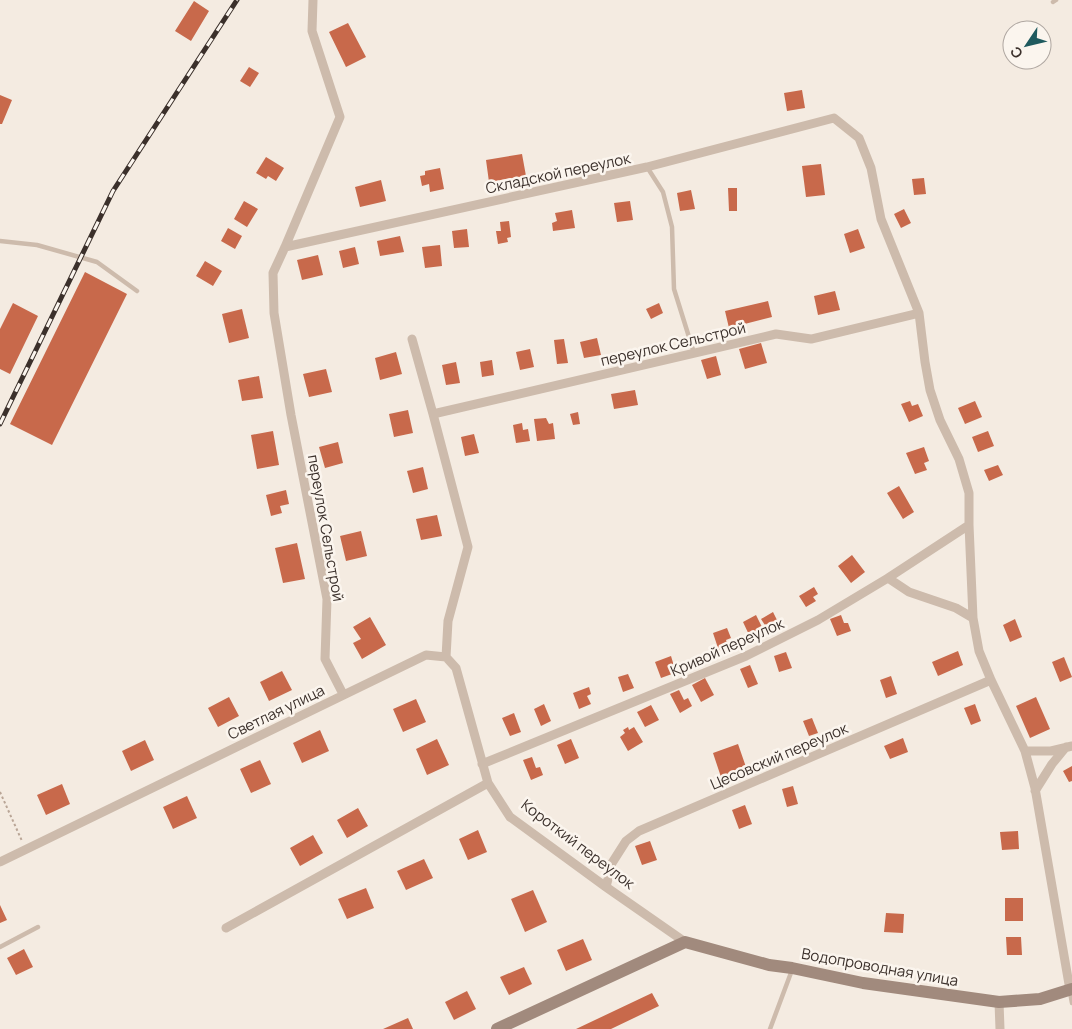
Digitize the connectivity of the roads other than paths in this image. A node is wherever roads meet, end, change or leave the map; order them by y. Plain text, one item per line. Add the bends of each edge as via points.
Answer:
1 (313, 0) edge
2 (647, 168) junction
3 (0, 241) edge
4 (285, 247) junction
5 (137, 291) dead end
6 (919, 313) junction
7 (412, 339) dead end
8 (694, 353) junction
9 (433, 414) junction
10 (969, 525) junction
11 (888, 578) junction
12 (973, 618) junction
13 (446, 657) junction
14 (991, 680) junction
15 (343, 694) junction
16 (1069, 746) edge
17 (1025, 751) junction
18 (482, 764) junction
19 (488, 783) junction
20 (1035, 791) junction
21 (0, 862) edge
22 (606, 887) junction
23 (38, 927) dead end
24 (226, 928) dead end
25 (685, 942) junction
26 (0, 947) edge
27 (792, 968) junction
28 (1071, 994) edge
29 (999, 1002) junction
30 (502, 1028) edge
31 (770, 1029) edge
32 (1000, 1029) edge

1 - 4 street, переулок Сельстрой via 312,31 340,118
2 - 4 street, Складской переулок
2 - 6 street, Складской переулок via 834,118 859,138 872,168 881,218
2 - 8 lane via 663,192 672,227 674,288
3 - 5 lane via 37,245 97,262
4 - 15 street, переулок Сельстрой via 273,273 274,313 327,599 325,659
6 - 8 street, переулок Сельстрой via 811,339 776,334
6 - 10 street via 930,390 959,459 968,493
7 - 9 street
8 - 9 street, переулок Сельстрой
9 - 13 street via 468,546 448,621
10 - 11 street, Кривой переулок
10 - 12 street
11 - 12 street via 909,592 956,608
11 - 18 street, Кривой переулок via 818,620 746,656
12 - 14 street via 979,651
13 - 15 street, Светлая улица via 426,655
13 - 18 street via 456,668
14 - 17 street
14 - 22 street, Цесовский переулок via 639,831 626,841 612,863
15 - 21 street, Светлая улица
16 - 17 street via 1050,751
16 - 20 street via 1052,764
17 - 20 street
18 - 19 street
19 - 22 street, Короткий переулок via 510,816
19 - 24 street
20 - 28 street
22 - 25 street, Короткий переулок
23 - 26 lane
25 - 27 street, Водопроводная улица via 769,965
25 - 30 street
27 - 29 street, Водопроводная улица via 864,983
27 - 31 lane
28 - 29 street, Водопроводная улица
29 - 32 street

